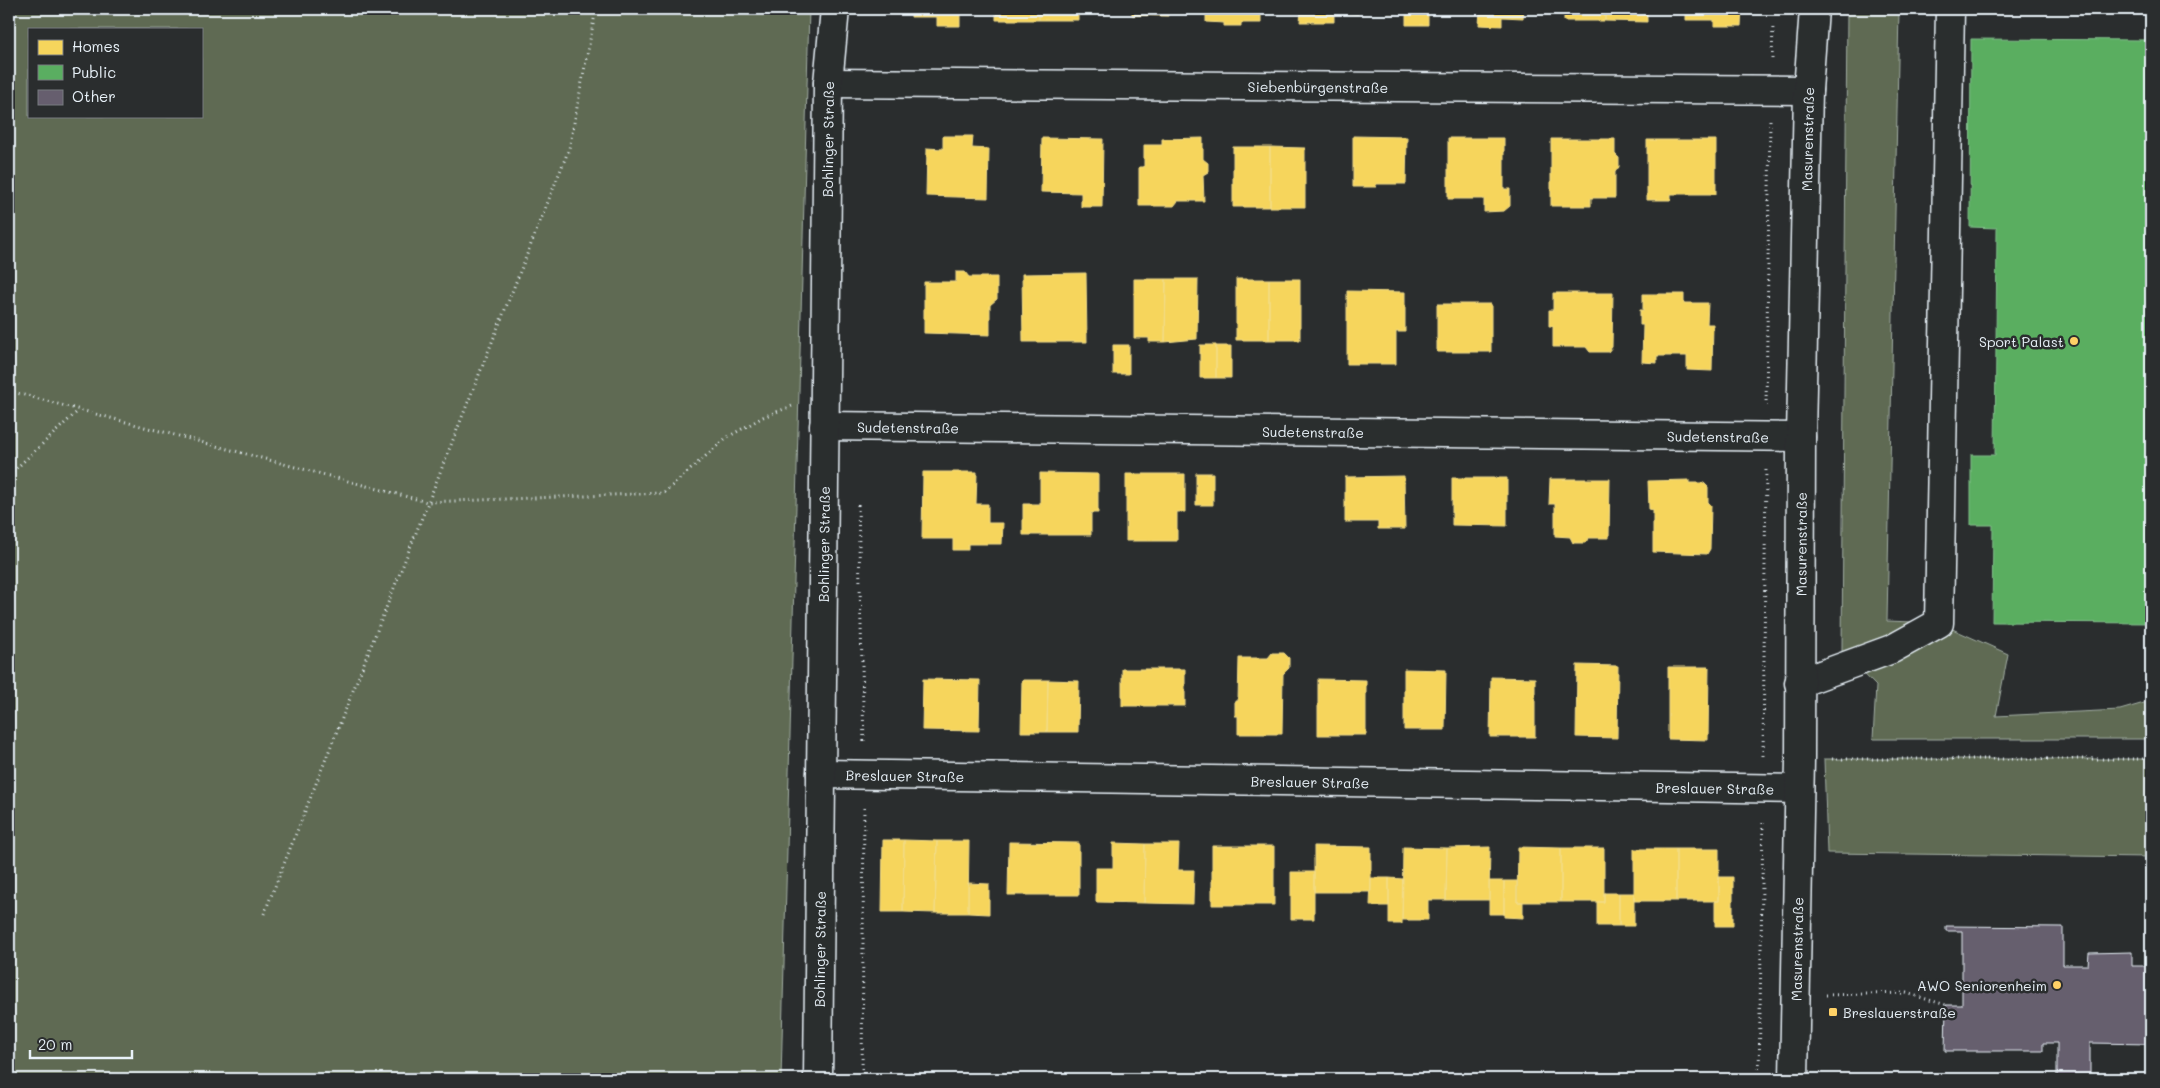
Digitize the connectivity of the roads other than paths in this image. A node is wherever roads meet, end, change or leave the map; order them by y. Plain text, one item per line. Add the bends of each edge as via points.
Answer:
1 (835, 9) edge
2 (1814, 9) edge
3 (1950, 9) edge
4 (828, 83) junction
5 (1808, 90) junction
6 (824, 426) junction
7 (1801, 437) junction
8 (1799, 683) junction
9 (821, 774) junction
10 (1799, 789) junction
11 (818, 1079) edge
12 (1794, 1079) edge

1 - 4 street, Bohlinger Straße
2 - 5 street, Masurenstraße
3 - 8 street via 1939,623 1892,649
4 - 5 street, Siebenbürgenstraße
4 - 6 street, Bohlinger Straße
5 - 7 street, Masurenstraße
6 - 7 street, Sudetenstraße
6 - 9 street, Bohlinger Straße
7 - 8 street, Masurenstraße
8 - 10 street, Masurenstraße
9 - 10 street, Breslauer Straße
9 - 11 street, Bohlinger Straße
10 - 12 street, Masurenstraße

